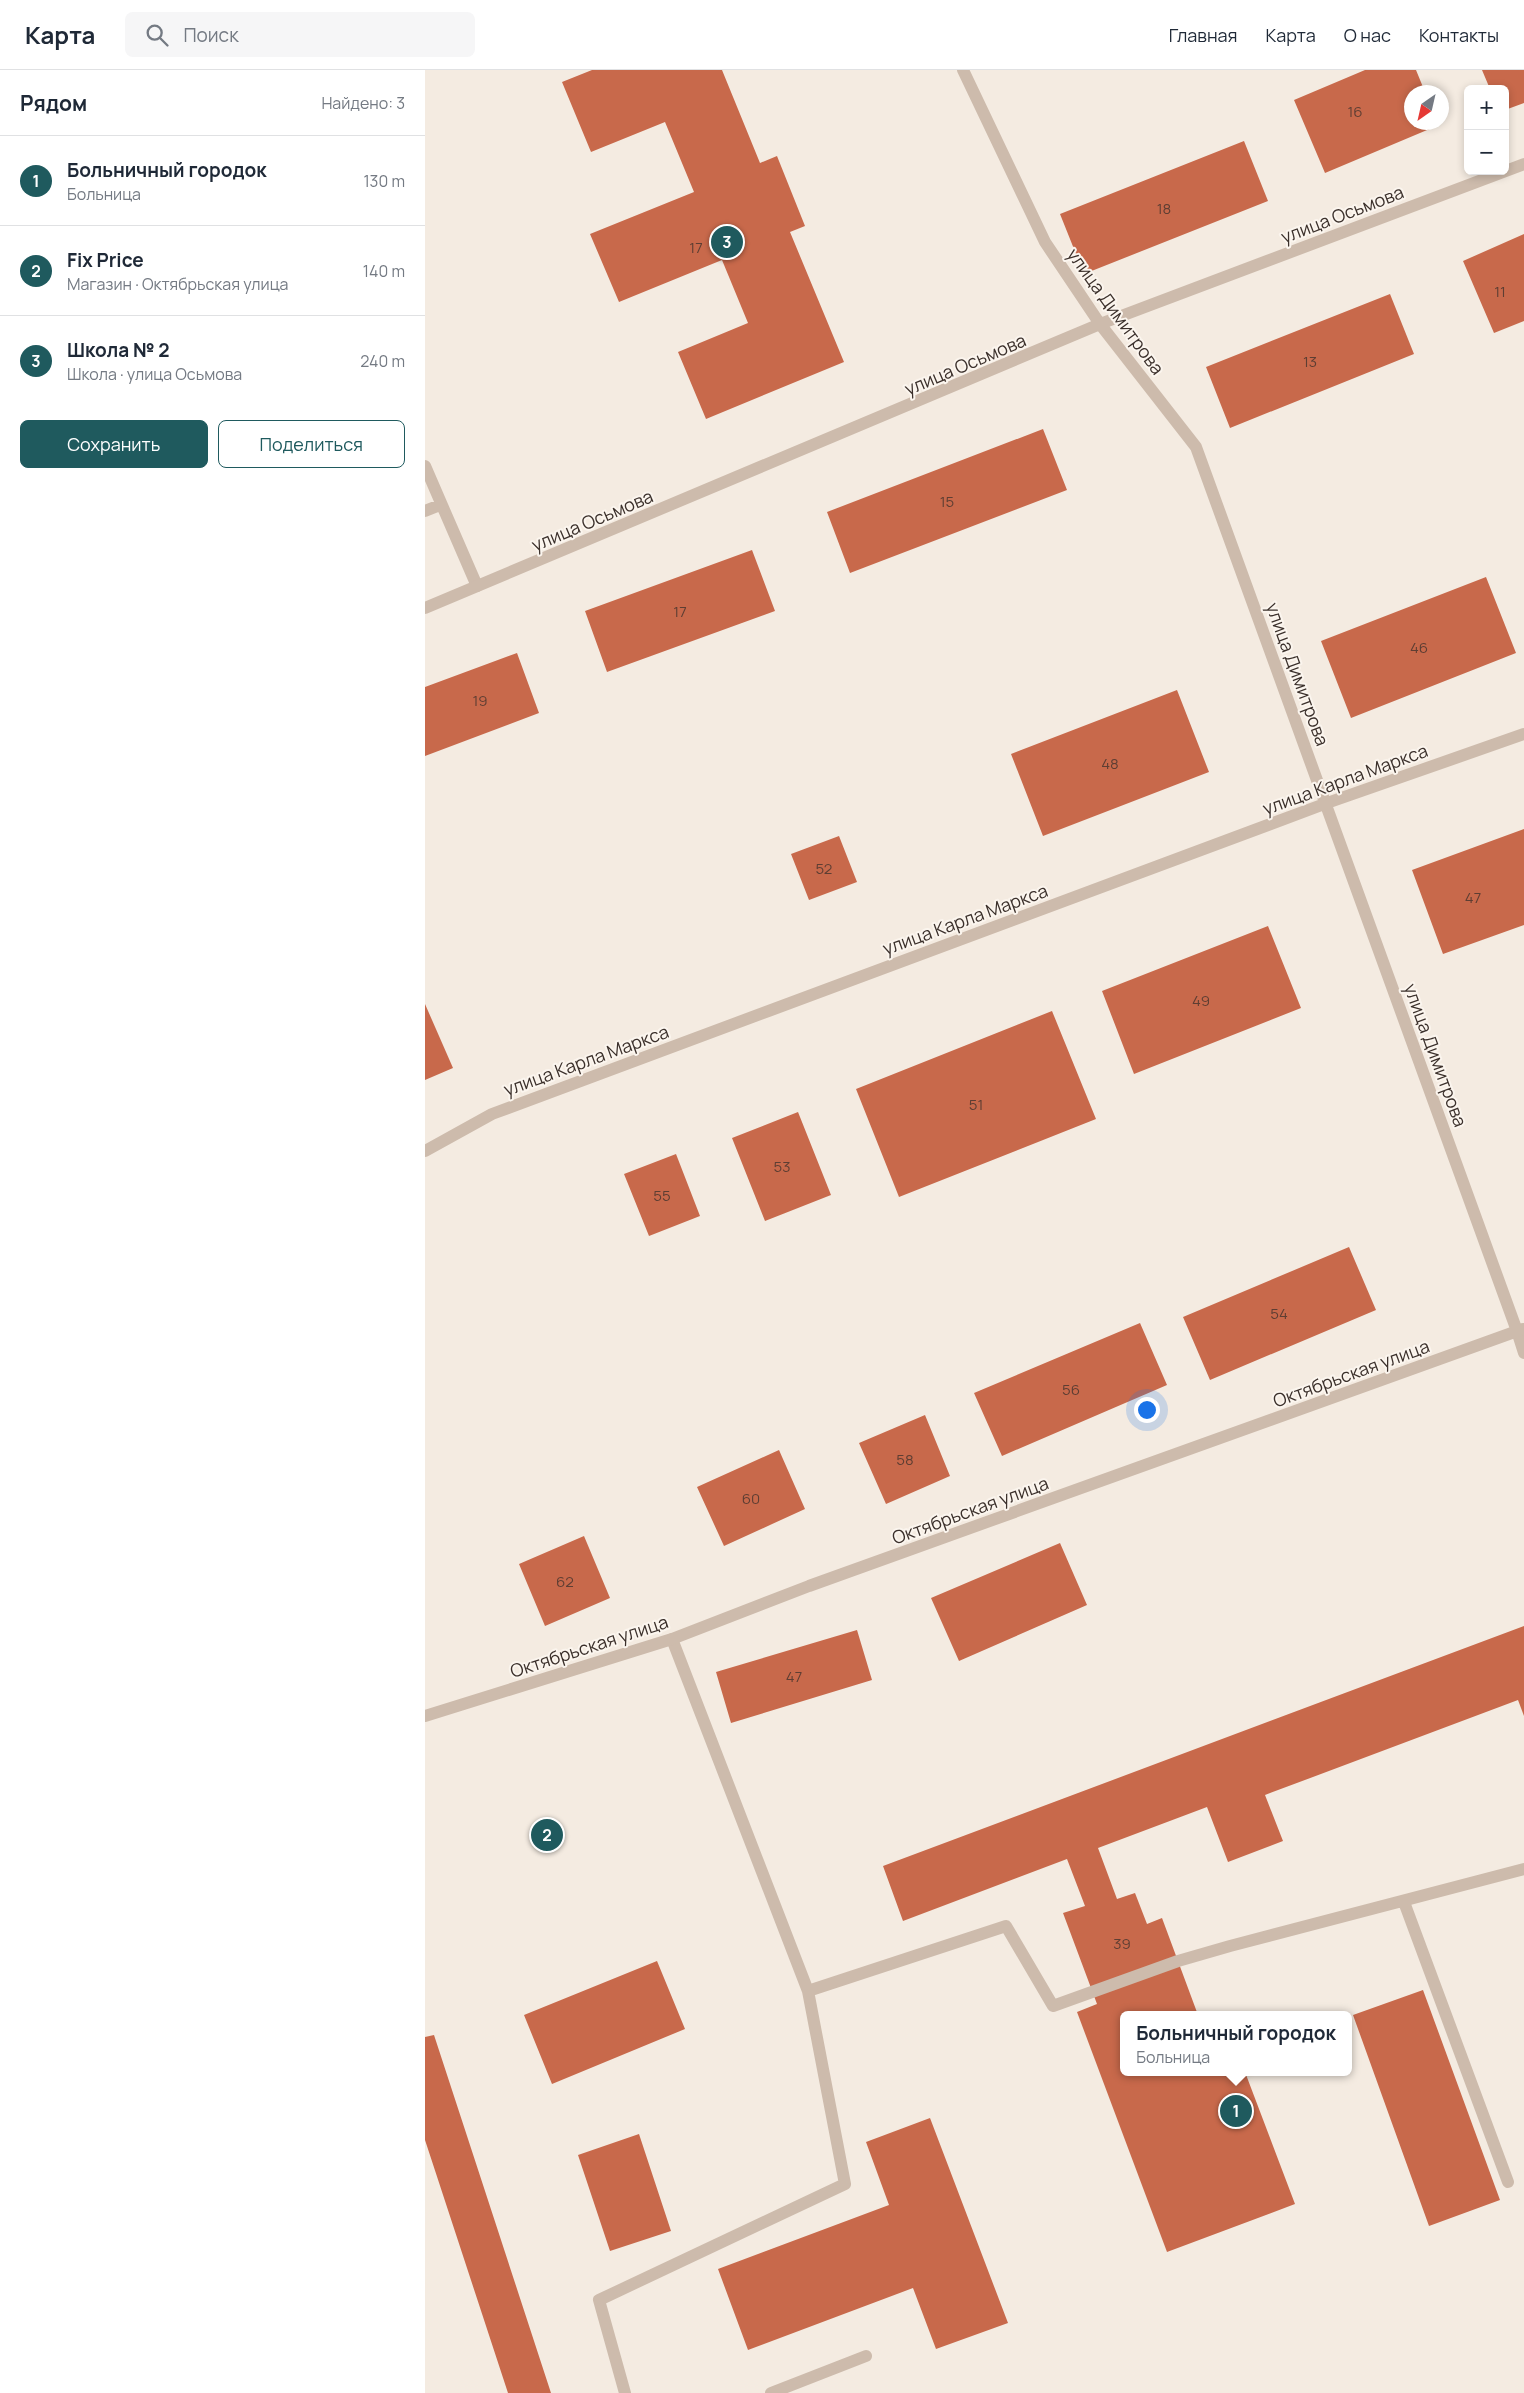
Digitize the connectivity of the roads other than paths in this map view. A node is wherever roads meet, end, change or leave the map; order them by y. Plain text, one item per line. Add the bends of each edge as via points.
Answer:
1 (963, 70) edge
2 (1524, 164) edge
3 (1100, 324) junction
4 (425, 466) edge
5 (440, 505) junction
6 (425, 511) edge
7 (477, 586) junction
8 (425, 608) edge
9 (1524, 734) edge
10 (1327, 803) junction
11 (425, 1151) edge
12 (1521, 1330) edge
13 (1524, 1353) edge
14 (672, 1639) junction
15 (425, 1716) edge
16 (1524, 1871) edge
17 (1404, 1902) junction
18 (809, 1991) junction
19 (1508, 2182) dead end
20 (866, 2356) dead end
21 (625, 2393) edge
22 (771, 2393) edge

1 - 3 street, улица Димитрова via 1045,242
2 - 3 street, улица Осьмова
3 - 7 street, улица Осьмова
3 - 10 street, улица Димитрова via 1196,447
4 - 5 street
5 - 6 street
5 - 7 street
7 - 8 street, улица Осьмова
9 - 10 street, улица Карла Маркса
10 - 11 street, улица Карла Маркса via 492,1114
10 - 12 street, улица Димитрова
12 - 13 street, улица Димитрова
12 - 14 street, Октябрьская улица via 809,1586
14 - 15 street, Октябрьская улица
14 - 18 street
16 - 17 street
17 - 18 street via 1178,1961 1053,2006 1006,1926
17 - 19 street
18 - 21 street via 845,2184 599,2300
20 - 22 street

